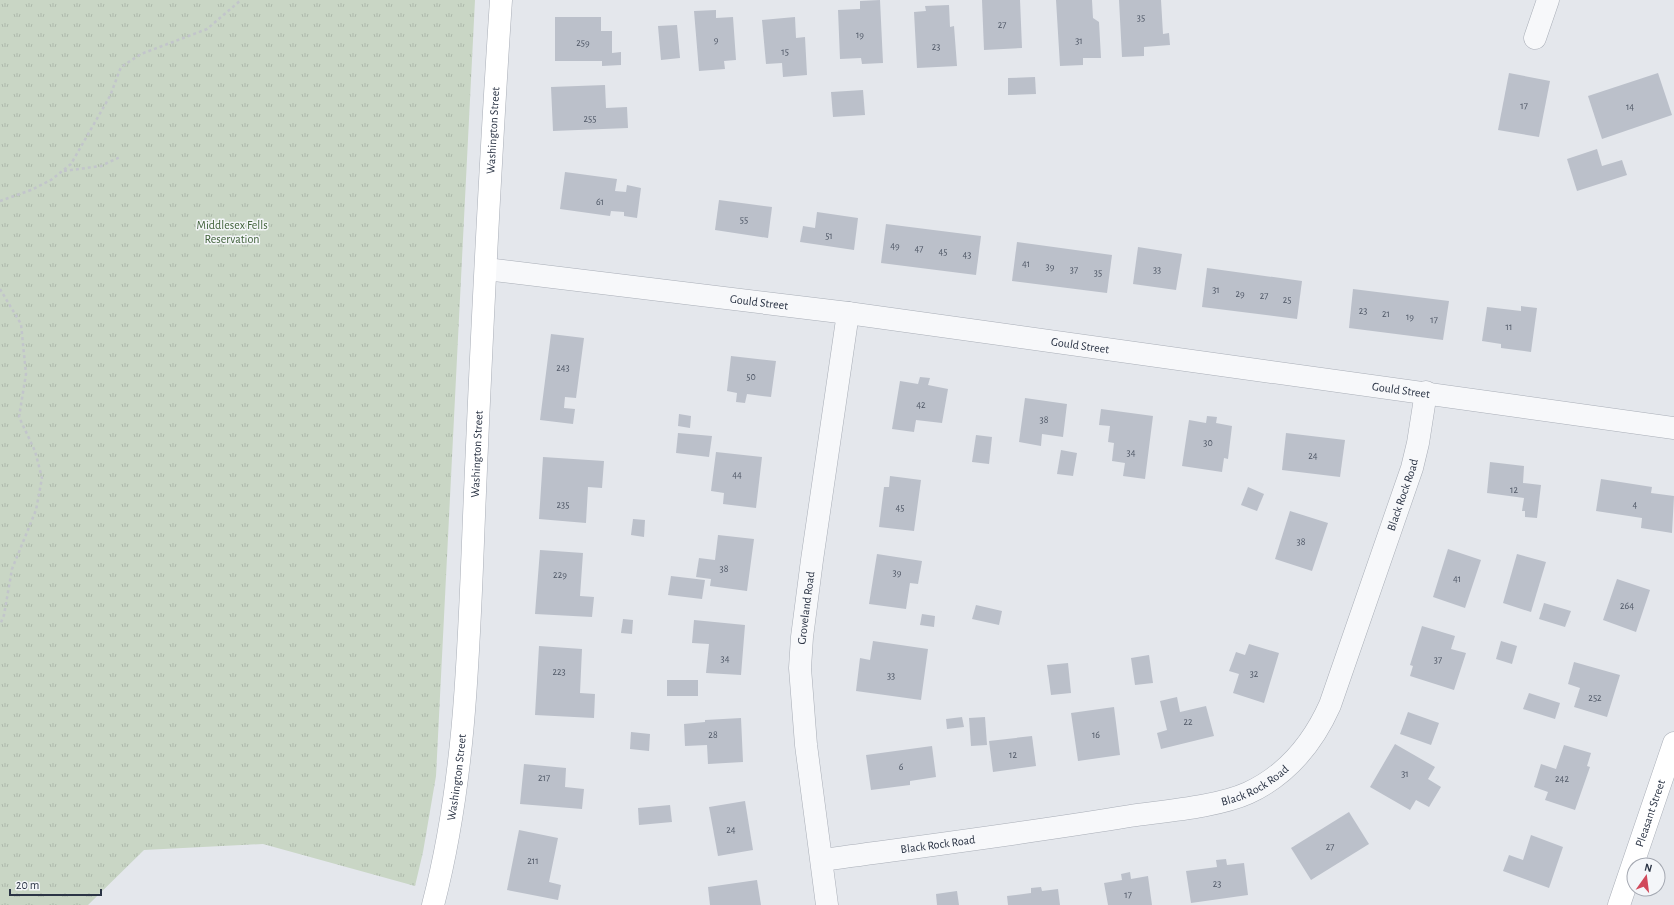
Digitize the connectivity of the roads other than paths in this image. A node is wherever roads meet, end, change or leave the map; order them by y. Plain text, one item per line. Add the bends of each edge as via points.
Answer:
1 (501, 0) edge
2 (1548, 0) edge
3 (1535, 38) dead end
4 (486, 269) junction
5 (848, 313) junction
6 (1426, 392) junction
7 (1674, 428) edge
8 (1674, 743) edge
9 (822, 860) junction
10 (433, 905) edge
11 (827, 905) edge
12 (1619, 905) edge

1 - 4 main road, Washington Street
2 - 3 street
4 - 5 street, Gould Street
4 - 10 main road, Washington Street via 461,749 447,849
5 - 6 street, Gould Street
5 - 9 street, Groveland Road via 812,560 800,668 806,745
6 - 7 street, Gould Street
6 - 9 street, Black Rock Road via 1412,468 1330,705 1308,745 1275,777 1248,793 1225,801
8 - 12 main road, Pleasant Street
9 - 11 street, Groveland Road

